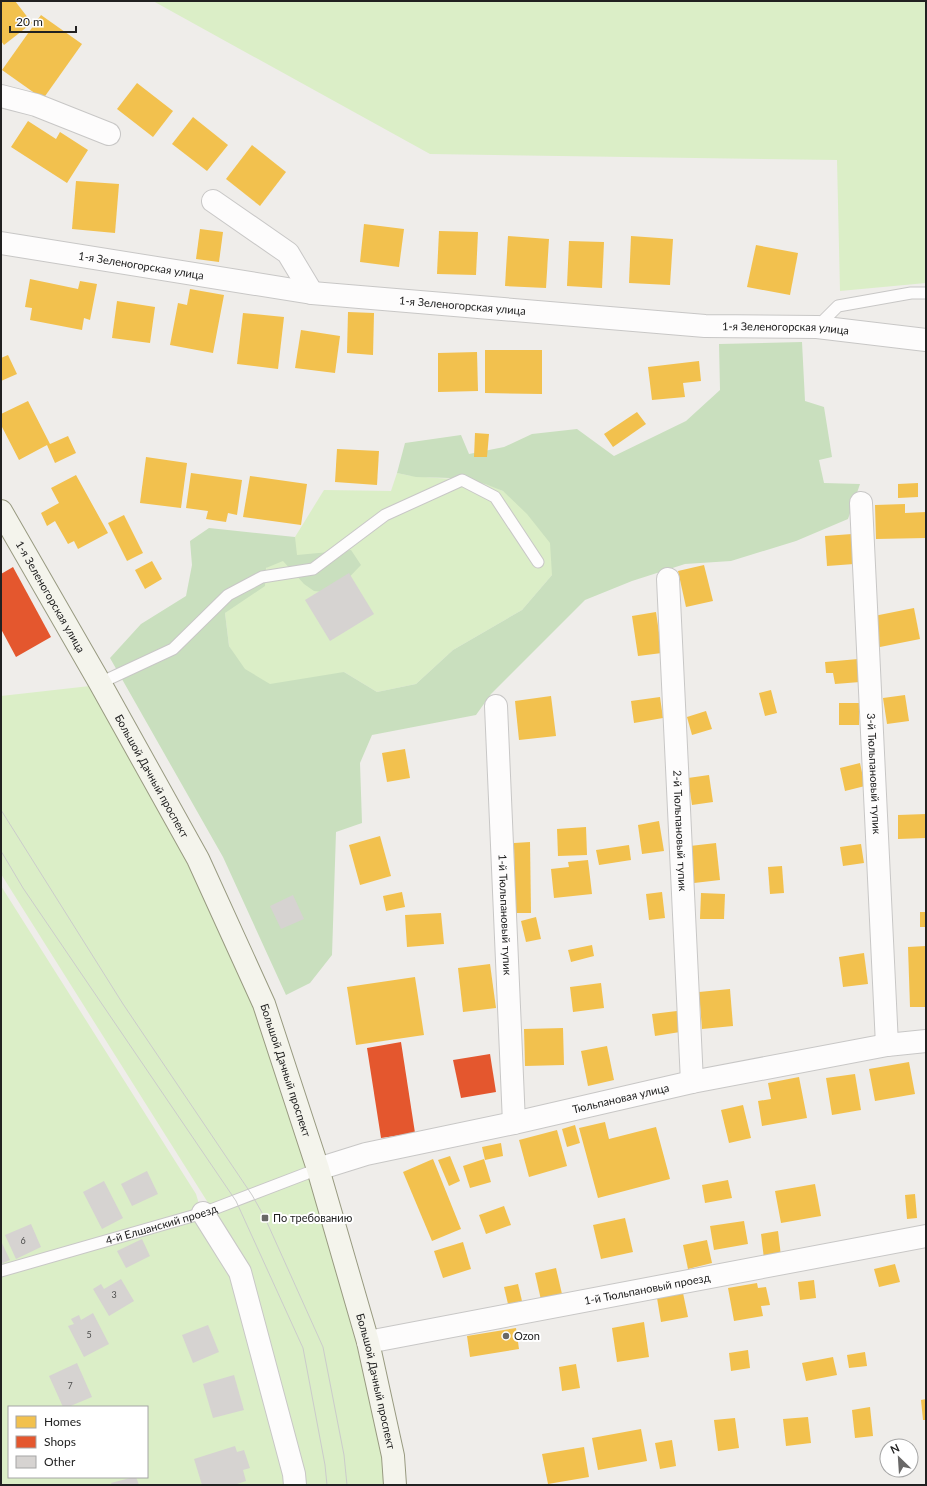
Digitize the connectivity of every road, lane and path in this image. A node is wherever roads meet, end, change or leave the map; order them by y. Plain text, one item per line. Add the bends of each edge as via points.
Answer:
1 (1, 96) edge
2 (109, 134) dead end
3 (213, 201) dead end
4 (1, 243) edge
5 (312, 293) junction
6 (926, 293) edge
7 (817, 327) junction
8 (926, 340) edge
9 (861, 503) dead end
10 (1, 512) edge
11 (538, 562) dead end
12 (668, 580) dead end
13 (100, 683) junction
14 (496, 706) dead end
15 (926, 1041) edge
16 (887, 1045) junction
17 (692, 1082) junction
18 (514, 1123) junction
19 (318, 1169) junction
20 (203, 1213) junction
21 (926, 1236) edge
22 (1, 1271) edge
23 (368, 1342) junction
24 (295, 1485) edge
25 (395, 1485) edge

1 - 2 street via 36,105
3 - 5 street via 288,254
4 - 5 street, 1-я Зеленогорская улица
5 - 7 street, 1-я Зеленогорская улица via 705,326
6 - 7 lane via 838,306
7 - 8 street, 1-я Зеленогорская улица
9 - 16 street, 3-й Тюльпановый тупик
10 - 13 main road, 1-я Зеленогорская улица
11 - 13 lane via 496,497 462,480 385,515 313,569 262,577 228,595 173,649
12 - 17 street, 2-й Тюльпановый тупик
13 - 19 main road, Большой Дачный проспект via 198,860 264,1004
14 - 18 street, 1-й Тюльпановый тупик
15 - 16 street, Тюльпановая улица
16 - 17 street, Тюльпановая улица
17 - 18 street, Тюльпановая улица
18 - 19 street, Тюльпановая улица via 366,1154
19 - 20 lane, 4-й Елшанский проезд
19 - 23 main road, Большой Дачный проспект
20 - 22 lane, 4-й Елшанский проезд
20 - 24 street via 240,1272
21 - 23 street, 1-й Тюльпановый проезд
23 - 25 main road, Большой Дачный проспект via 393,1456

